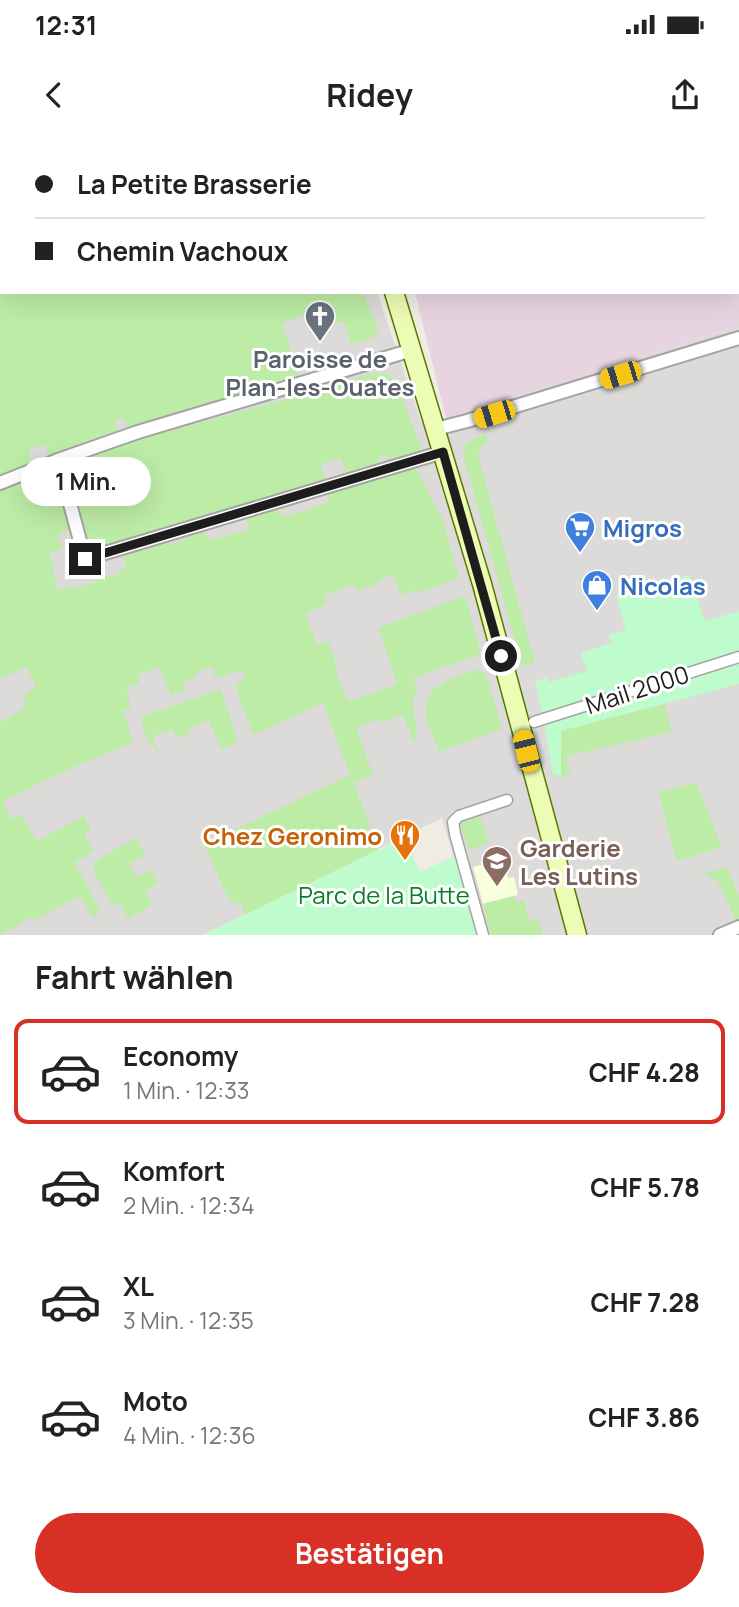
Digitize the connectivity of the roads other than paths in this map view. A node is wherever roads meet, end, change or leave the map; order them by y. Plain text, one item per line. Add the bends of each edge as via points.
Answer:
1 (395, 294) edge
2 (739, 338) edge
3 (412, 350) junction
4 (436, 429) junction
5 (443, 452) junction
6 (58, 460) junction
7 (0, 484) edge
8 (739, 657) edge
9 (534, 722) dead end
10 (507, 800) dead end
11 (739, 927) edge
12 (483, 935) edge
13 (577, 935) edge
14 (720, 935) edge

1 - 3 main road
2 - 4 street
3 - 4 main road
3 - 6 street
4 - 5 main road
5 - 6 street via 85,559
5 - 13 main road
6 - 7 street
8 - 9 street, Mail 2000
10 - 12 street via 453,822
11 - 14 street

